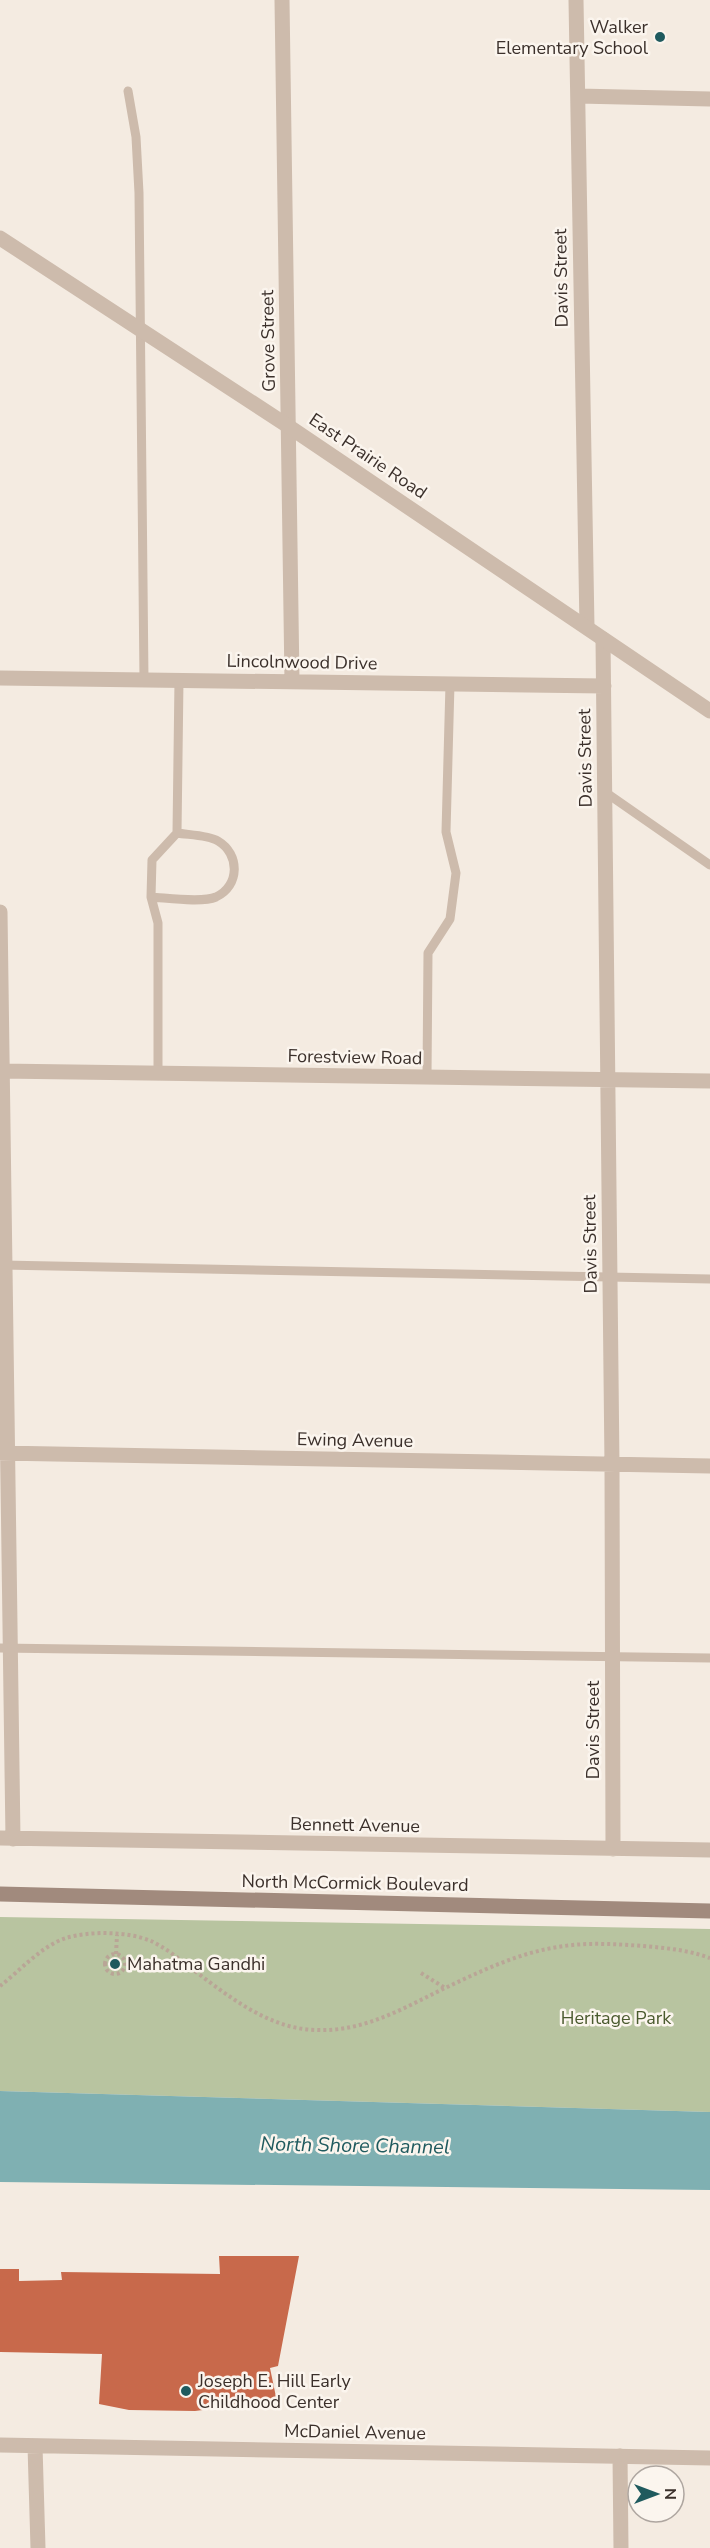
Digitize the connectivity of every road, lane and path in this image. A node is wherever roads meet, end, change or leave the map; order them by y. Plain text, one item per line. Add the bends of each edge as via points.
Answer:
1 (282, 0) edge
2 (576, 0) edge
3 (128, 91) dead end
4 (578, 96) junction
5 (710, 99) edge
6 (0, 238) edge
7 (140, 329) junction
8 (288, 426) junction
9 (587, 627) junction
10 (603, 639) junction
11 (0, 678) edge
12 (144, 679) junction
13 (179, 680) junction
14 (292, 681) junction
15 (450, 684) junction
16 (604, 686) junction
17 (710, 711) edge
18 (605, 792) junction
19 (177, 833) junction
20 (710, 865) edge
21 (152, 897) junction
22 (0, 912) edge
23 (1, 1071) edge
24 (158, 1073) junction
25 (427, 1077) junction
26 (608, 1080) junction
27 (710, 1081) edge
28 (2, 1265) edge
29 (610, 1278) junction
30 (710, 1279) edge
31 (4, 1453) edge
32 (612, 1465) junction
33 (710, 1466) edge
34 (5, 1648) edge
35 (613, 1657) junction
36 (710, 1658) edge
37 (7, 1839) edge
38 (613, 1849) junction
39 (710, 1850) edge
40 (0, 1894) edge
41 (710, 1911) edge
42 (117, 1935) junction
43 (116, 1954) junction
44 (710, 1958) edge
45 (421, 1973) dead end
46 (0, 1986) edge
47 (445, 1988) junction
48 (0, 2445) edge
49 (35, 2446) junction
50 (620, 2456) junction
51 (710, 2458) edge
52 (38, 2548) edge
53 (621, 2548) edge

1 - 8 street, Grove Street
2 - 4 street, Davis Street
3 - 7 lane via 136,137
4 - 5 street
4 - 9 street, Davis Street
6 - 7 street, East Prairie Road
7 - 8 street, East Prairie Road
7 - 12 lane
8 - 9 street, East Prairie Road
8 - 14 street, Grove Street
9 - 10 street, East Prairie Road
10 - 16 street, Davis Street
10 - 17 street, East Prairie Road
11 - 12 street, Lincolnwood Drive
12 - 13 street, Lincolnwood Drive
13 - 14 street, Lincolnwood Drive
13 - 19 lane
14 - 15 street, Lincolnwood Drive
15 - 16 street, Lincolnwood Drive
15 - 25 lane via 446,832 456,873 450,919 428,953
16 - 18 street, Davis Street
18 - 20 lane
18 - 26 street, Davis Street
19 - 21 lane via 152,860
19 - 21 lane via 216,839 226,847 235,873 229,889 214,898
21 - 24 lane via 158,923
22 - 23 street
23 - 24 street, Forestview Road
23 - 28 street
24 - 25 street, Forestview Road
25 - 26 street, Forestview Road
26 - 27 street, Forestview Road
26 - 29 street, Davis Street
28 - 29 lane
28 - 31 street
29 - 30 lane
29 - 32 street, Davis Street
31 - 32 street, Ewing Avenue
31 - 34 street
32 - 33 street, Ewing Avenue
32 - 35 street, Davis Street
34 - 35 lane
34 - 37 street
35 - 36 lane
35 - 38 street, Davis Street
37 - 38 street, Bennett Avenue
38 - 39 street, Bennett Avenue
40 - 41 main road, North McCormick Boulevard
42 - 43 path
42 - 46 path via 65,1938 46,1948
42 - 47 path via 150,1941 265,2018 288,2026 338,2030 369,2024
43 - 43 path via 108,1956 105,1963 107,1970 114,1973 122,1971 125,1964
44 - 47 path via 684,1950 614,1944 557,1947 494,1966
45 - 47 path
48 - 49 street, McDaniel Avenue
49 - 50 street, McDaniel Avenue
49 - 52 street
50 - 51 street, McDaniel Avenue
50 - 53 street

